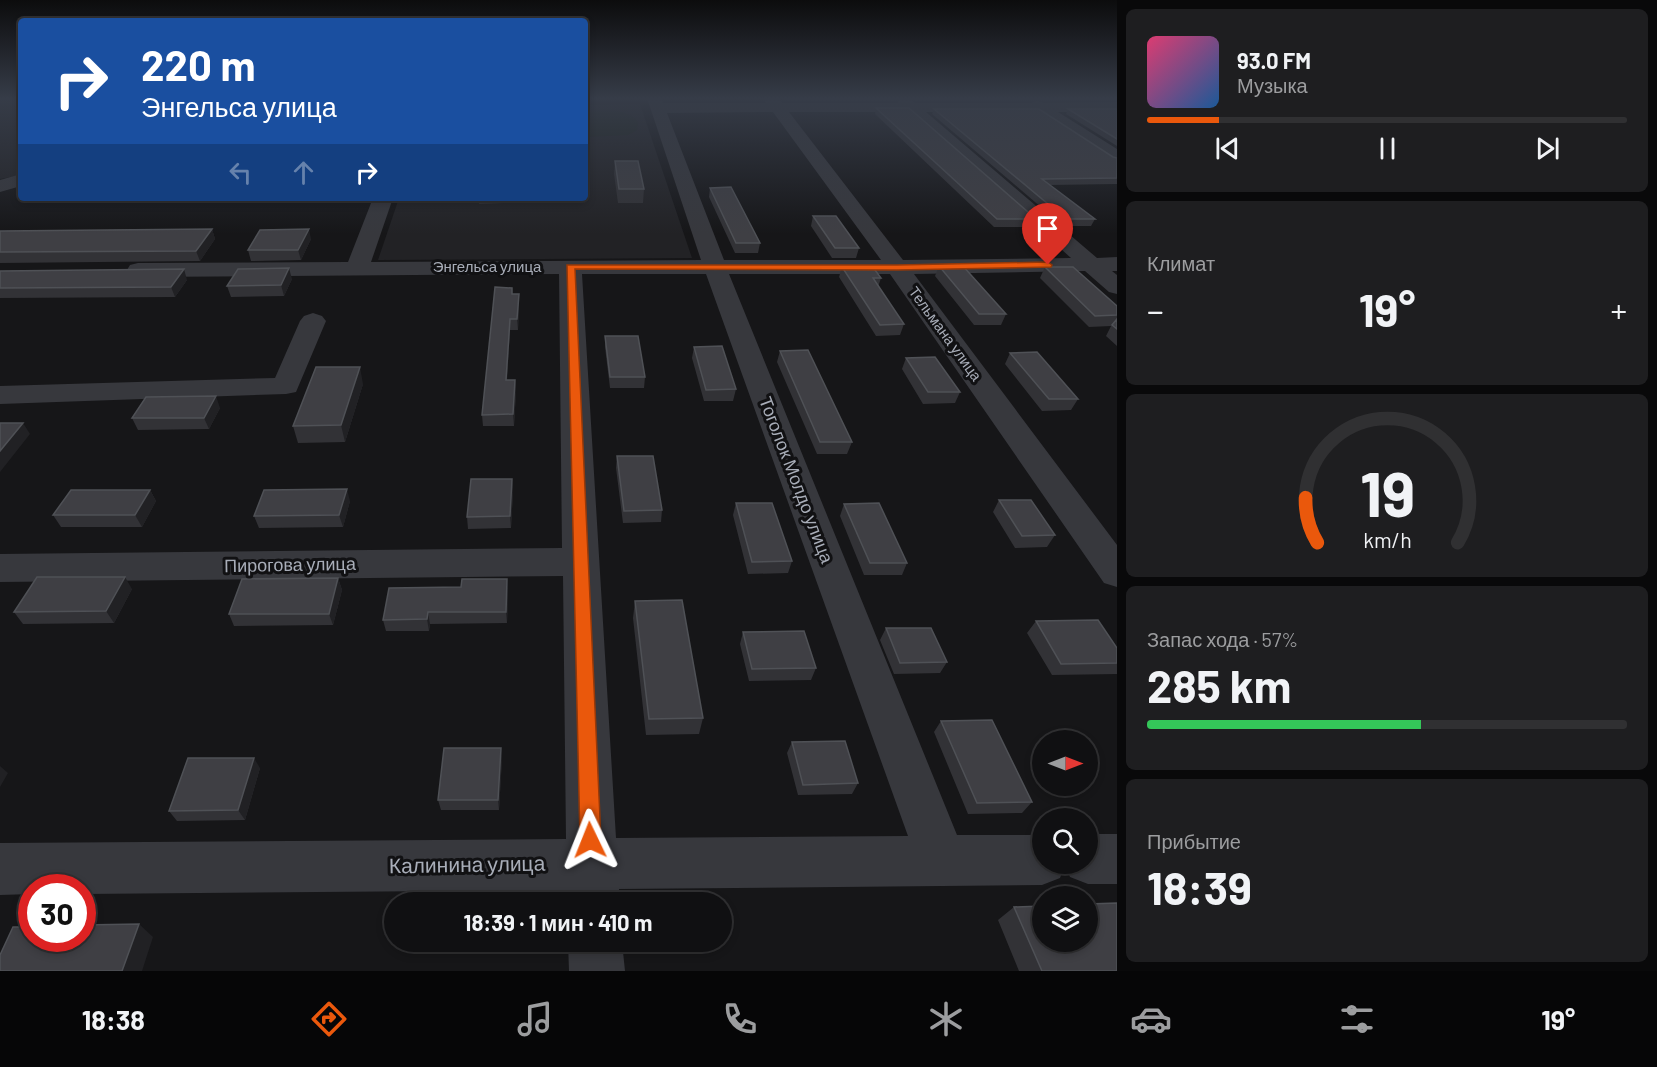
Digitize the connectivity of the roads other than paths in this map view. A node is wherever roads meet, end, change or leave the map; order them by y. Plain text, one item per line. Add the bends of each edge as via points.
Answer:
1 (671, 143) edge
2 (804, 143) edge
3 (952, 143) edge
4 (1096, 143) edge
5 (1117, 157) edge
6 (18, 181) edge
7 (0, 186) edge
8 (383, 201) edge
9 (1091, 264) junction
10 (1117, 264) edge
11 (570, 267) junction
12 (715, 267) junction
13 (897, 267) junction
14 (357, 268) junction
15 (119, 271) edge
16 (1117, 287) edge
17 (313, 321) dead end
18 (0, 395) edge
19 (581, 562) junction
20 (0, 568) edge
21 (1117, 573) edge
22 (1098, 859) edge
23 (1117, 859) edge
24 (1032, 860) edge
25 (942, 861) junction
26 (0, 869) edge
27 (592, 883) edge
28 (596, 952) edge
29 (597, 971) edge

1 - 12 street, Тоголок Молдо улица
2 - 13 street, Тельмана улица
3 - 9 street
4 - 5 street
6 - 7 street
8 - 14 street
9 - 10 street, Энгельса улица
9 - 13 street, Энгельса улица
9 - 16 street
11 - 12 street, Энгельса улица
11 - 14 street, Энгельса улица
11 - 19 street
12 - 13 street, Энгельса улица
12 - 25 street, Тоголок Молдо улица
13 - 21 street, Тельмана улица
14 - 15 street, Энгельса улица
17 - 18 street via 286,386
19 - 20 street, Пирогова улица
19 - 27 street
22 - 23 street
24 - 25 street, Калинина улица
25 - 27 street, Калинина улица
26 - 27 street, Калинина улица
28 - 29 street

